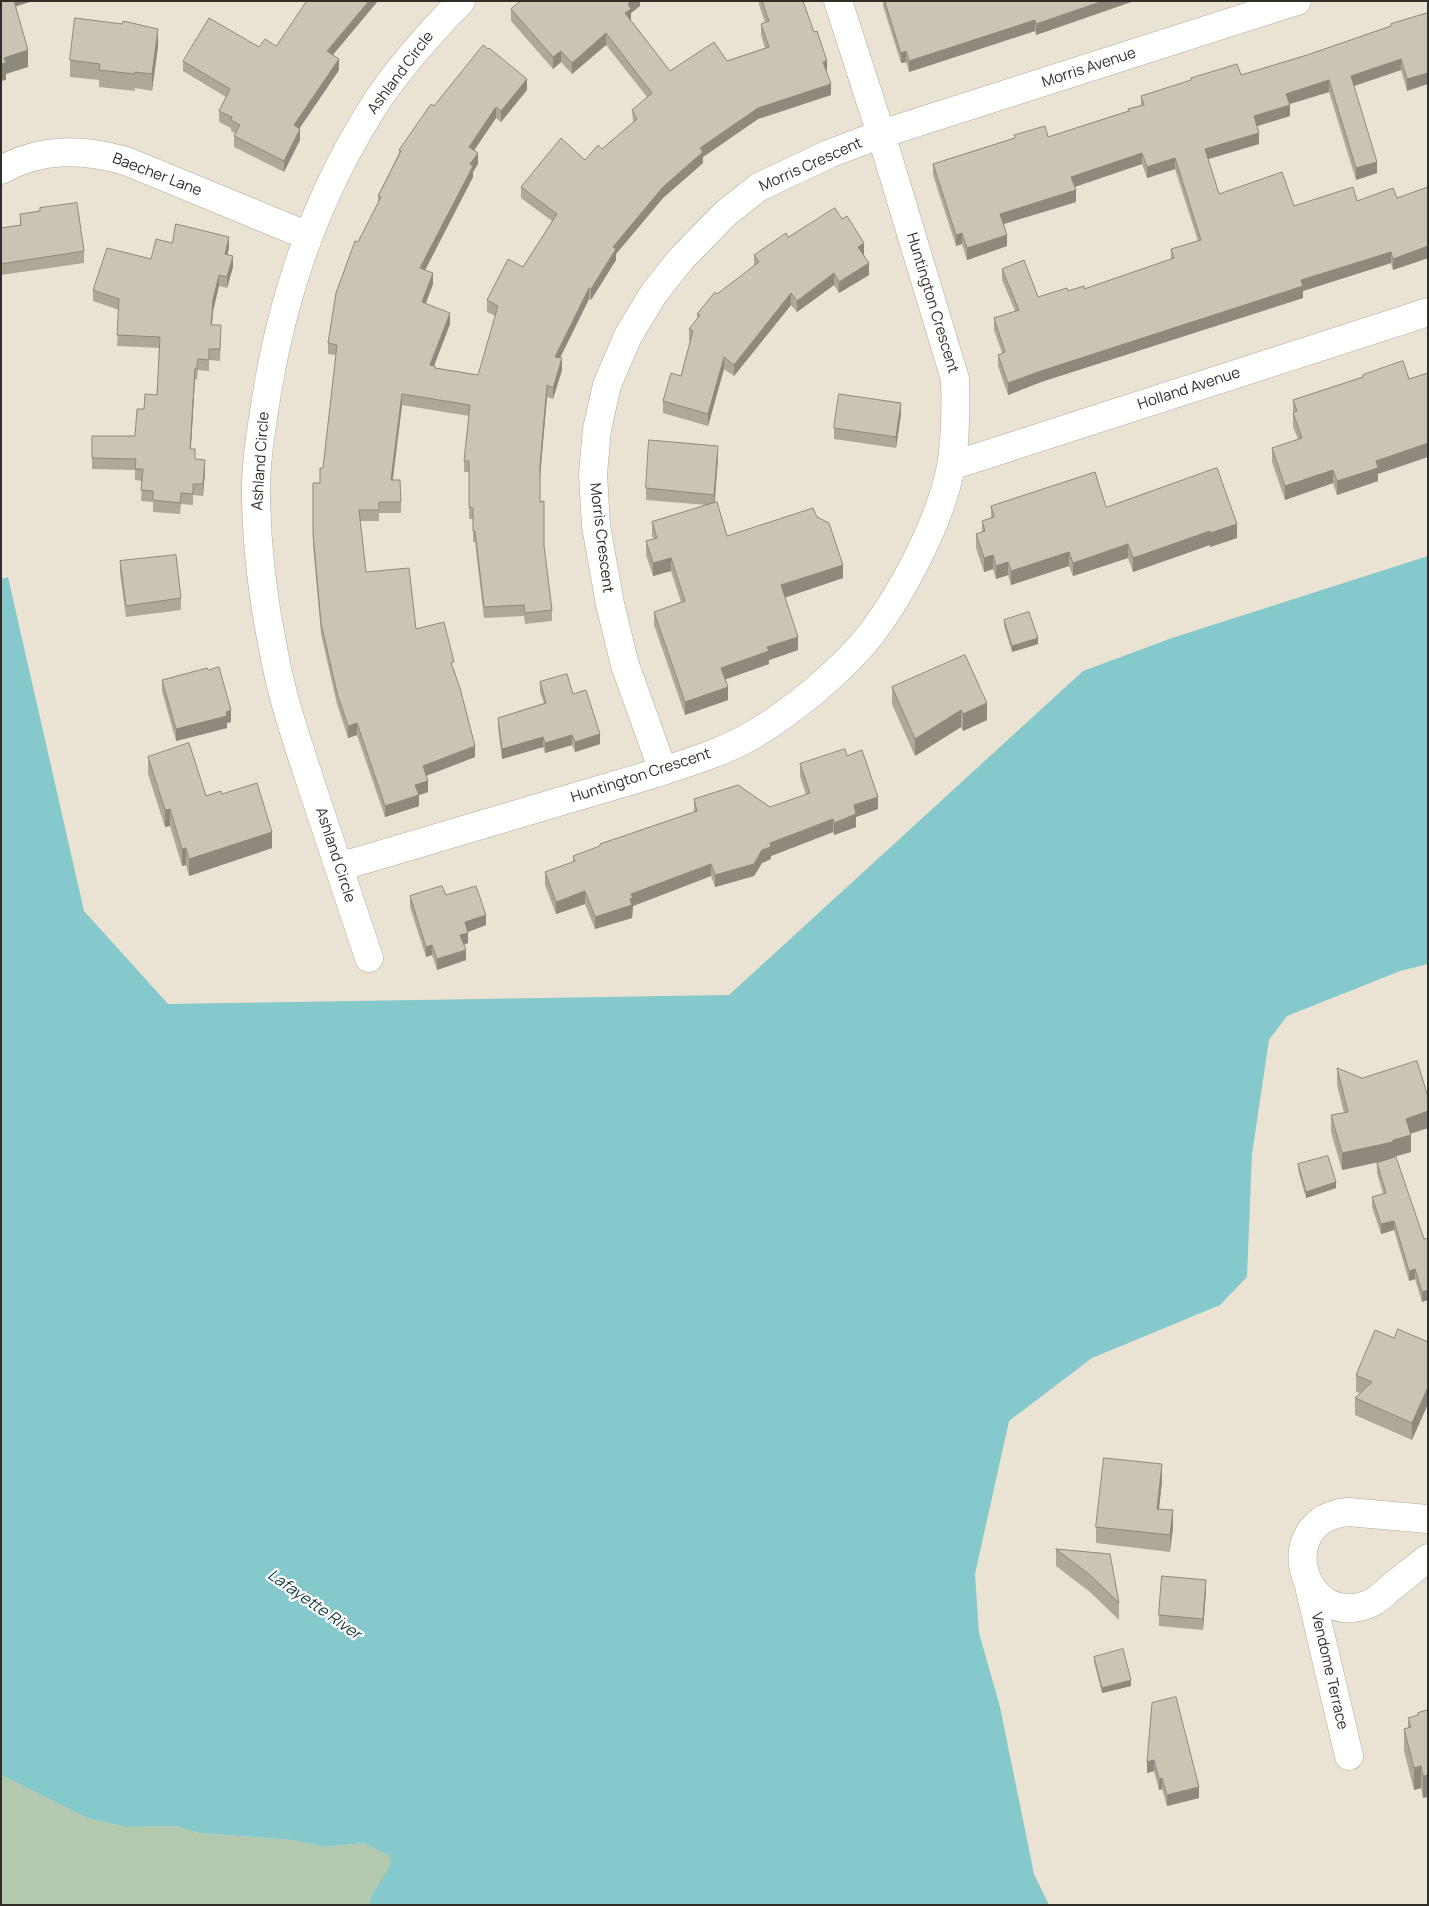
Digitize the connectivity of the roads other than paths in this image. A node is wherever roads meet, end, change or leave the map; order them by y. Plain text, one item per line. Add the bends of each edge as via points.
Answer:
1 (461, 1) edge
2 (838, 1) edge
3 (1297, 1) edge
4 (881, 134) junction
5 (1, 170) edge
6 (308, 236) junction
7 (1428, 312) edge
8 (951, 466) junction
9 (663, 771) junction
10 (339, 867) junction
11 (369, 958) dead end
12 (1428, 1519) edge
13 (1428, 1558) edge
14 (1309, 1586) junction
15 (1349, 1756) dead end

1 - 6 street, Ashland Circle via 426,37 376,103 340,162
2 - 4 street, Huntington Crescent
3 - 4 street, Morris Avenue
4 - 8 street, Huntington Crescent via 955,379 957,416
4 - 9 street, Morris Crescent via 759,187 726,213 681,259 654,293 628,336 607,386 597,429 593,474 596,526 625,665
5 - 6 street, Baecher Lane via 43,154 75,151 101,154 126,161
6 - 10 street, Ashland Circle via 287,301 273,360 260,436 256,497 260,559 273,649 292,726
7 - 8 street, Holland Avenue
8 - 9 street, Huntington Crescent via 930,534 899,594 871,634 845,663 792,708 750,736 704,758
9 - 10 street, Huntington Crescent
10 - 11 street, Ashland Circle
12 - 14 street, Vendome Terrace via 1348,1512 1321,1520 1309,1534 1302,1551 1302,1569
13 - 14 street via 1373,1603 1355,1608 1338,1607 1321,1599
14 - 15 street, Vendome Terrace

